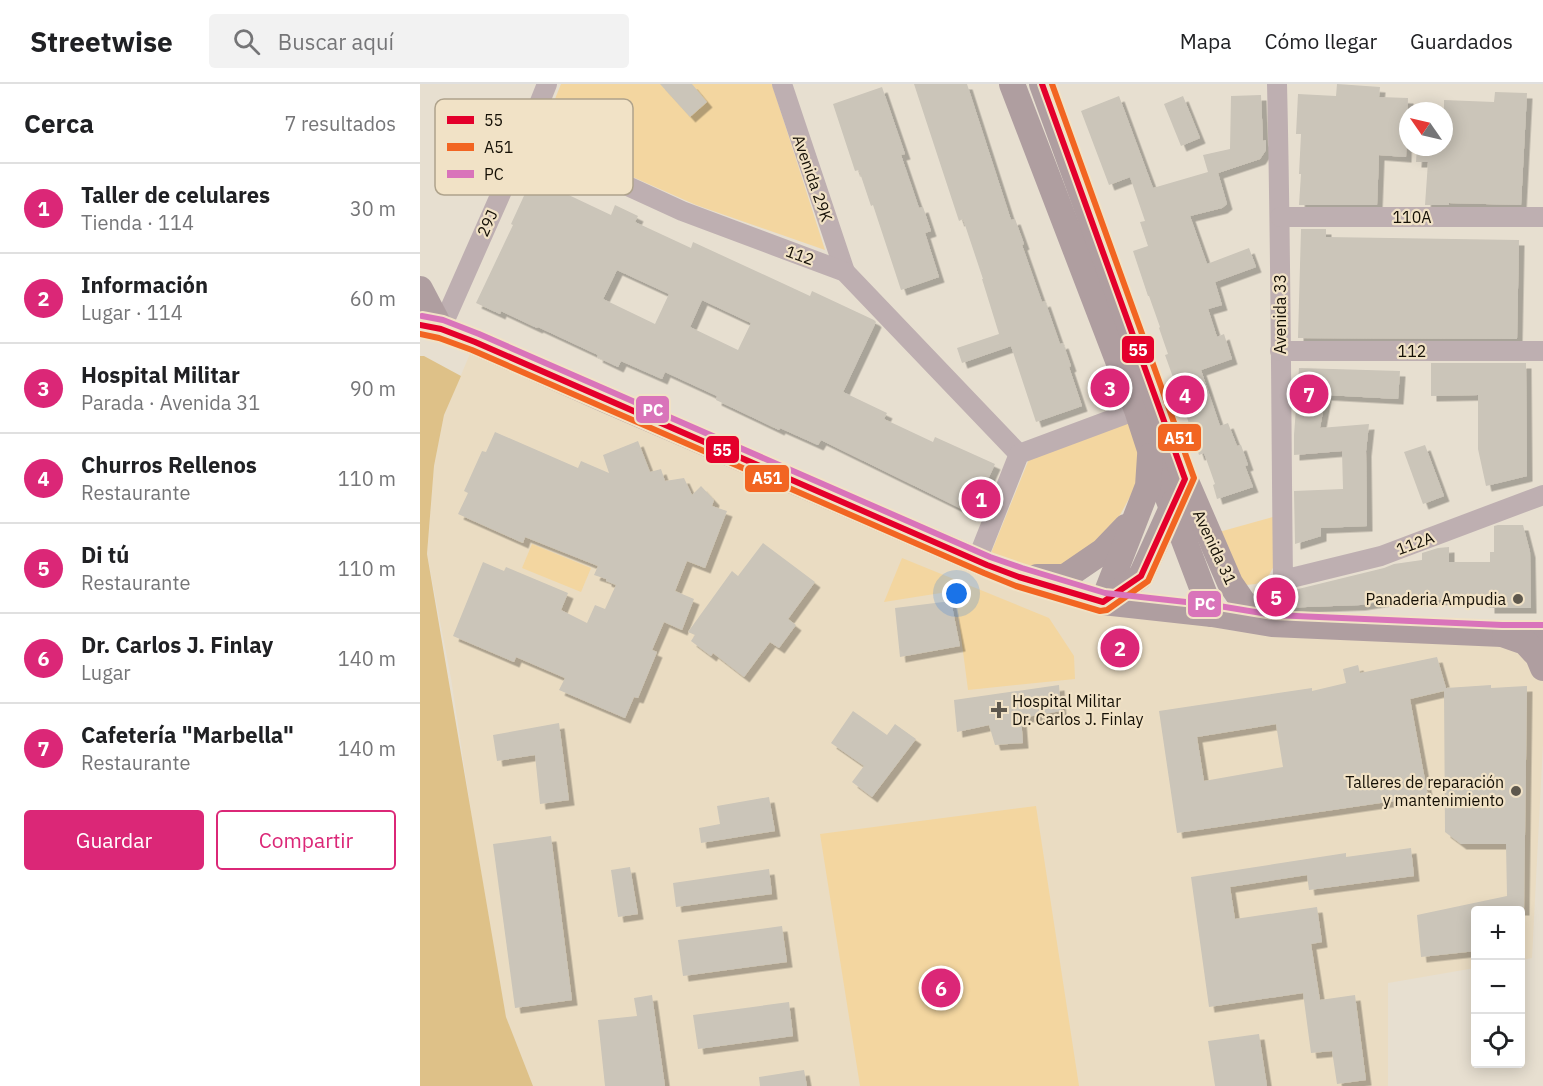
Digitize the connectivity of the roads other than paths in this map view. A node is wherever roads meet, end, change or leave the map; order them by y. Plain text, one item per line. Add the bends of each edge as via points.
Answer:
1 (547, 84) edge
2 (782, 84) edge
3 (1012, 84) edge
4 (1042, 84) edge
5 (1277, 84) edge
6 (541, 99) edge
7 (633, 189) edge
8 (497, 195) edge
9 (1280, 217) junction
10 (1543, 217) edge
11 (845, 272) junction
12 (420, 289) edge
13 (430, 327) edge
14 (1280, 351) junction
15 (1543, 351) edge
16 (1137, 410) junction
17 (1151, 453) junction
18 (1019, 454) junction
19 (1185, 479) junction
20 (1543, 495) edge
21 (1171, 508) junction
22 (1134, 518) junction
23 (977, 560) junction
24 (1141, 576) junction
25 (1020, 577) junction
26 (1283, 580) joint
27 (1103, 602) junction
28 (1144, 607) junction
29 (1212, 614) junction
30 (1272, 624) junction
31 (1502, 634) junction
32 (1543, 634) edge
33 (1543, 668) edge

1 - 6 street, 29J
2 - 11 street, Avenida 29K
3 - 16 main road, Avenida 31
4 - 19 main road, Avenida 31
5 - 9 street, Avenida 33
7 - 11 street, 112
8 - 13 street, 29J
9 - 10 street, 110A
9 - 14 street, Avenida 33
11 - 18 street, 112
12 - 13 main road
13 - 23 main road via 475,342
14 - 15 street, 112
14 - 26 street, Avenida 33
16 - 17 main road, Avenida 31
16 - 18 street
17 - 21 main road, Avenida 31
17 - 22 main road via 1148,486
18 - 23 street
19 - 21 main road
19 - 30 main road, Avenida 31 via 1230,583 1243,602
20 - 26 street, 112A via 1381,556
21 - 24 main road
21 - 29 main road, Avenida 31
22 - 25 main road via 1103,551 1065,577
22 - 27 main road
23 - 25 main road
24 - 27 main road
24 - 28 main road
25 - 27 main road
27 - 28 main road
28 - 29 main road
29 - 30 main road
30 - 31 main road
31 - 32 main road
31 - 33 main road via 1525,642

